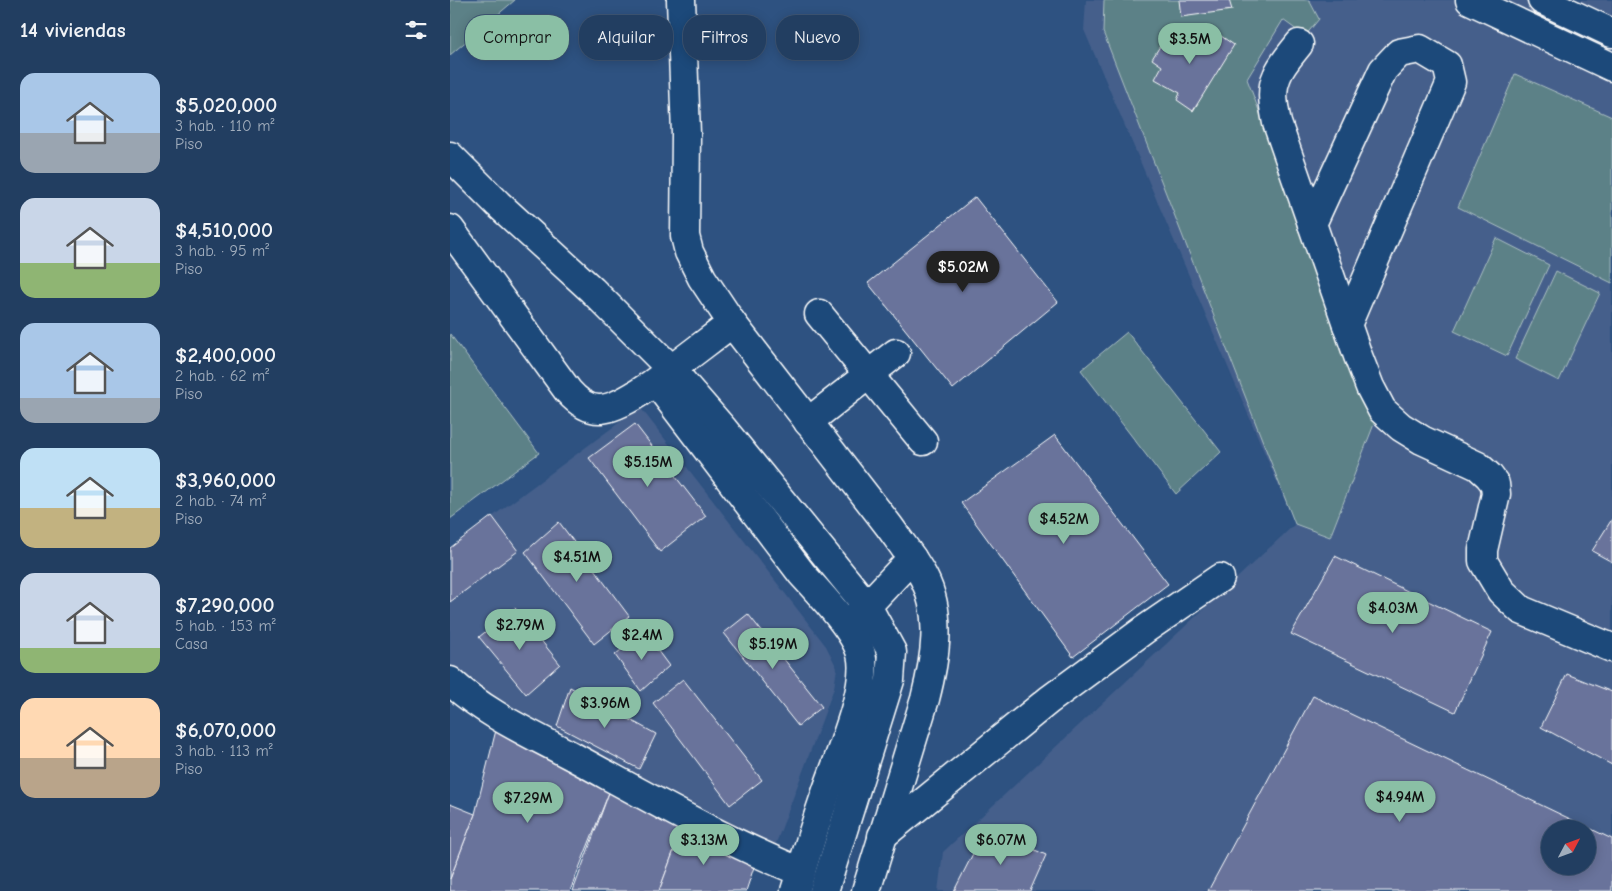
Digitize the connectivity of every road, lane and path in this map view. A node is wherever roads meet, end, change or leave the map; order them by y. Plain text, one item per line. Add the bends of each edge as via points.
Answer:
1 (681, 0) edge
2 (1470, 0) edge
3 (1542, 0) edge
4 (1612, 33) edge
5 (1300, 44) dead end
6 (1612, 67) edge
7 (450, 156) edge
8 (1312, 224) junction
9 (450, 230) edge
10 (819, 314) dead end
11 (732, 323) junction
12 (1347, 324) junction
13 (896, 353) dead end
14 (868, 374) junction
15 (664, 375) junction
16 (808, 422) junction
17 (923, 441) dead end
18 (912, 558) junction
19 (1220, 578) dead end
20 (867, 606) junction
21 (845, 626) junction
22 (1612, 648) edge
23 (450, 681) edge
24 (882, 836) junction
25 (798, 882) edge
26 (824, 891) edge
27 (866, 891) edge

1 - 11 street via 686,236 689,252 702,278
2 - 6 street
3 - 4 street
5 - 8 street via 1277,75 1273,103
7 - 15 street via 592,290
8 - 12 street
8 - 12 street via 1383,70 1399,53 1420,49 1447,65 1451,82
9 - 15 street via 576,400 601,409 622,402
10 - 14 street
11 - 15 street
11 - 16 street
12 - 22 street via 1382,410 1422,440 1478,466 1495,484 1496,494 1483,561 1501,591 1521,610
13 - 14 street
14 - 16 street
14 - 17 street
15 - 20 street
15 - 21 street via 796,566
16 - 18 street
18 - 20 street
18 - 24 street via 925,579 933,604 933,667
19 - 24 street via 1049,700
20 - 21 street
20 - 26 street via 892,652 890,680
21 - 25 street via 861,652 862,678
23 - 25 street via 492,714 755,853
24 - 27 street

